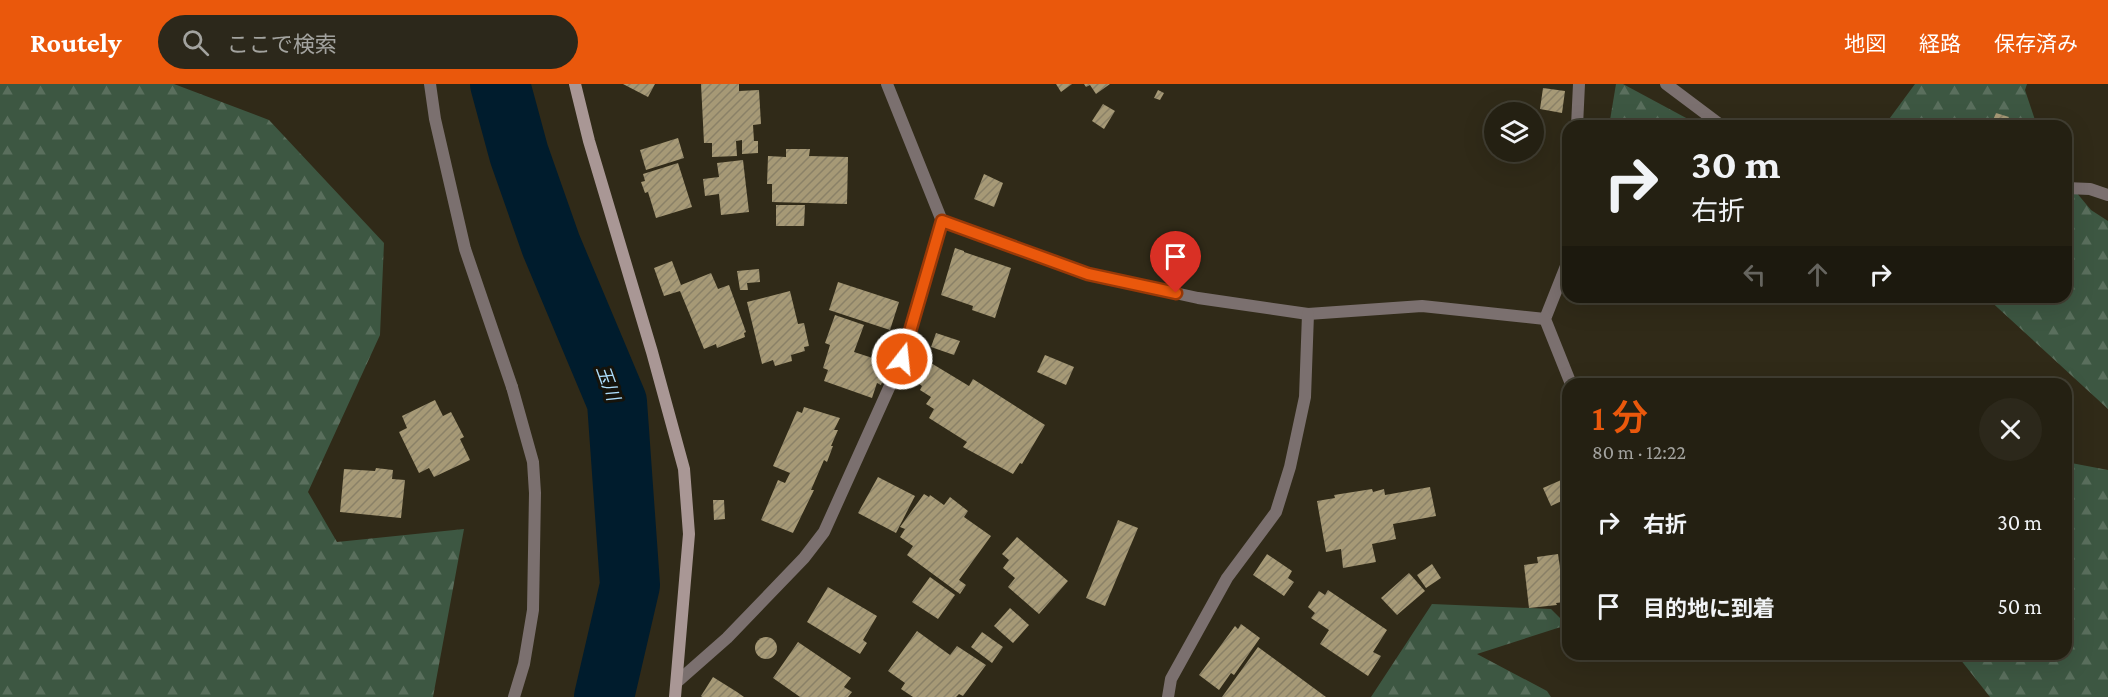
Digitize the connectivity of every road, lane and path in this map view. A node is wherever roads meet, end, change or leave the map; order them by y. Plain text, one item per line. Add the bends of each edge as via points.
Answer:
1 (430, 84) edge
2 (575, 84) edge
3 (887, 84) edge
4 (1579, 84) edge
5 (1666, 84) edge
6 (1577, 120) edge
7 (1714, 120) edge
8 (2072, 188) edge
9 (2108, 195) edge
10 (942, 221) junction
11 (1562, 276) edge
12 (1308, 314) junction
13 (1545, 319) junction
14 (1569, 378) edge
15 (677, 682) junction
16 (514, 697) edge
17 (675, 697) edge
18 (1167, 697) edge

1 - 16 street via 465,249 512,387 532,462 533,610
2 - 15 street via 684,469 689,534
3 - 10 street
4 - 6 street
5 - 7 street
8 - 9 street
10 - 12 street via 1088,274 1198,298
10 - 15 street via 902,359 824,532 727,638
11 - 13 street
12 - 13 street via 1422,306
12 - 18 street via 1305,397 1276,512 1227,579 1171,679
13 - 14 street
15 - 17 street

